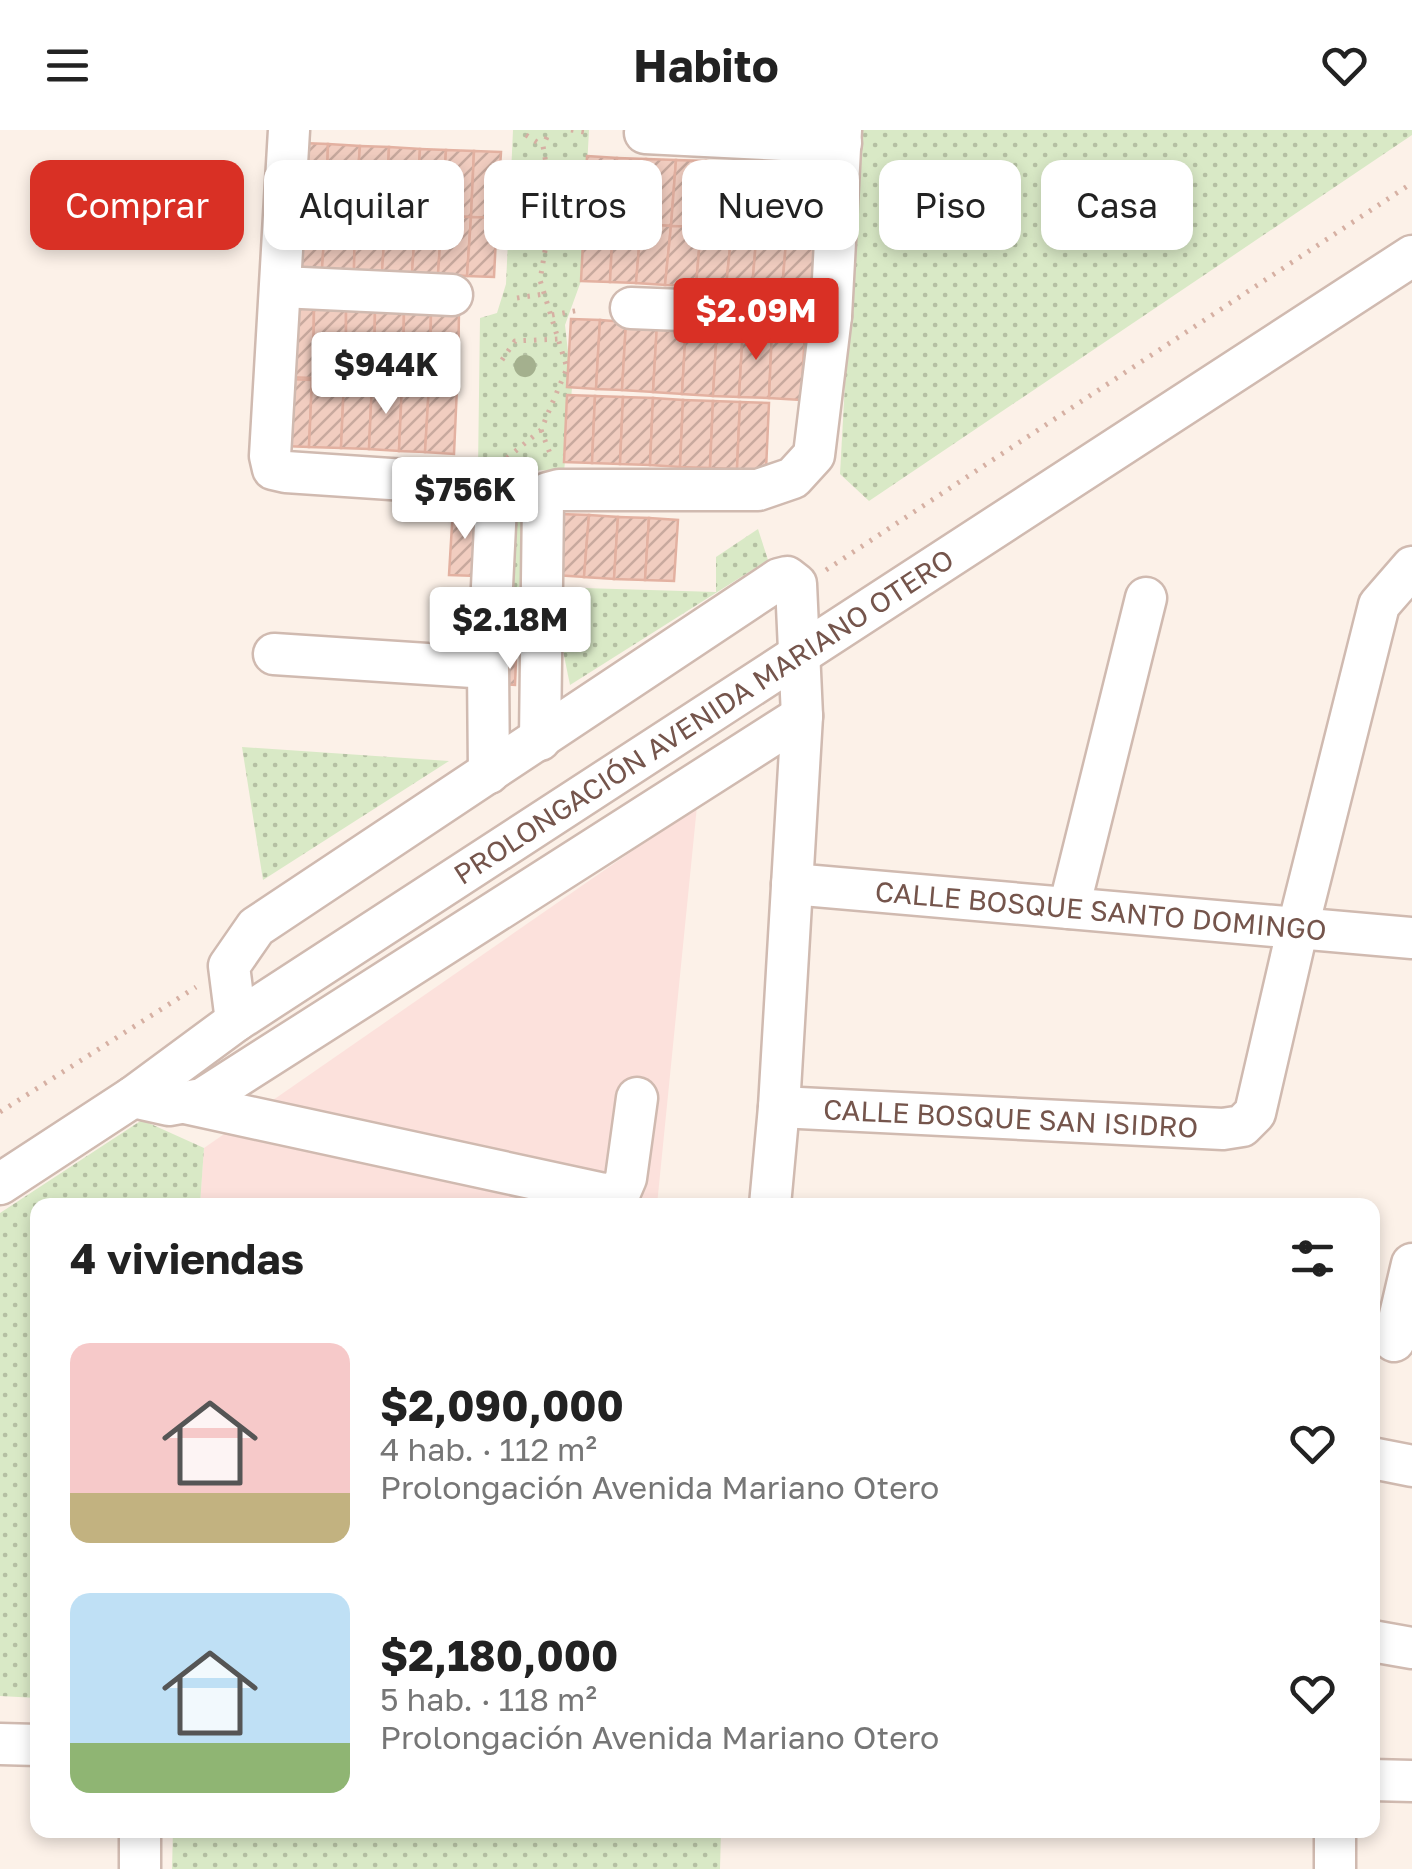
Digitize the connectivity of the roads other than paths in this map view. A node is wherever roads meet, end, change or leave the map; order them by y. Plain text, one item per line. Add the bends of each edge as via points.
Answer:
1 (289, 130) edge
2 (645, 133) dead end
3 (841, 136) edge
4 (1412, 256) edge
5 (281, 287) junction
6 (452, 295) dead end
7 (631, 308) dead end
8 (832, 316) junction
9 (1412, 567) edge
10 (1146, 598) dead end
11 (802, 650) junction
12 (274, 654) dead end
13 (488, 668) junction
14 (802, 716) junction
15 (540, 740) junction
16 (489, 773) junction
17 (792, 884) junction
18 (1069, 908) junction
19 (1298, 927) junction
20 (1412, 938) edge
21 (236, 1021) junction
22 (132, 1096) junction
23 (637, 1098) dead end
24 (186, 1103) junction
25 (780, 1108) junction
26 (0, 1184) edge
27 (771, 1198) edge
28 (1410, 1278) edge
29 (1394, 1341) dead end
30 (1380, 1460) edge
31 (1412, 1466) edge
32 (1380, 1642) edge
33 (1412, 1648) edge
34 (0, 1744) edge
35 (30, 1745) edge
36 (1380, 1780) edge
37 (1412, 1781) edge
38 (140, 1838) edge
39 (1335, 1838) edge
40 (140, 1869) edge
41 (1335, 1869) edge

1 - 5 street
2 - 3 street
3 - 8 street
4 - 11 street, PROLONGACIÓN AVENIDA MARIANO OTERO
5 - 6 street
5 - 13 street via 274,469 492,491
7 - 8 street
8 - 15 street via 814,455 793,478 758,490 559,490 543,500
9 - 19 street via 1379,606
10 - 18 street
11 - 14 street
11 - 15 street via 796,584 779,579
11 - 21 street, PROLONGACIÓN AVENIDA MARIANO OTERO
12 - 13 street
13 - 16 street
14 - 17 street
14 - 24 street via 202,1099
15 - 16 street
16 - 21 street via 256,927 229,966
17 - 18 street, CALLE BOSQUE SANTO DOMINGO
17 - 25 street
18 - 19 street, CALLE BOSQUE SANTO DOMINGO
19 - 20 street, CALLE BOSQUE SANTO DOMINGO
19 - 25 street, CALLE BOSQUE SAN ISIDRO via 1255,1113 1242,1126
21 - 22 street, PROLONGACIÓN AVENIDA MARIANO OTERO
22 - 24 street
22 - 26 street, PROLONGACIÓN AVENIDA MARIANO OTERO
23 - 24 street via 626,1178 620,1192 604,1194
25 - 27 street
28 - 29 street
30 - 31 street
32 - 33 street
34 - 35 street
36 - 37 street
38 - 40 street
39 - 41 street

